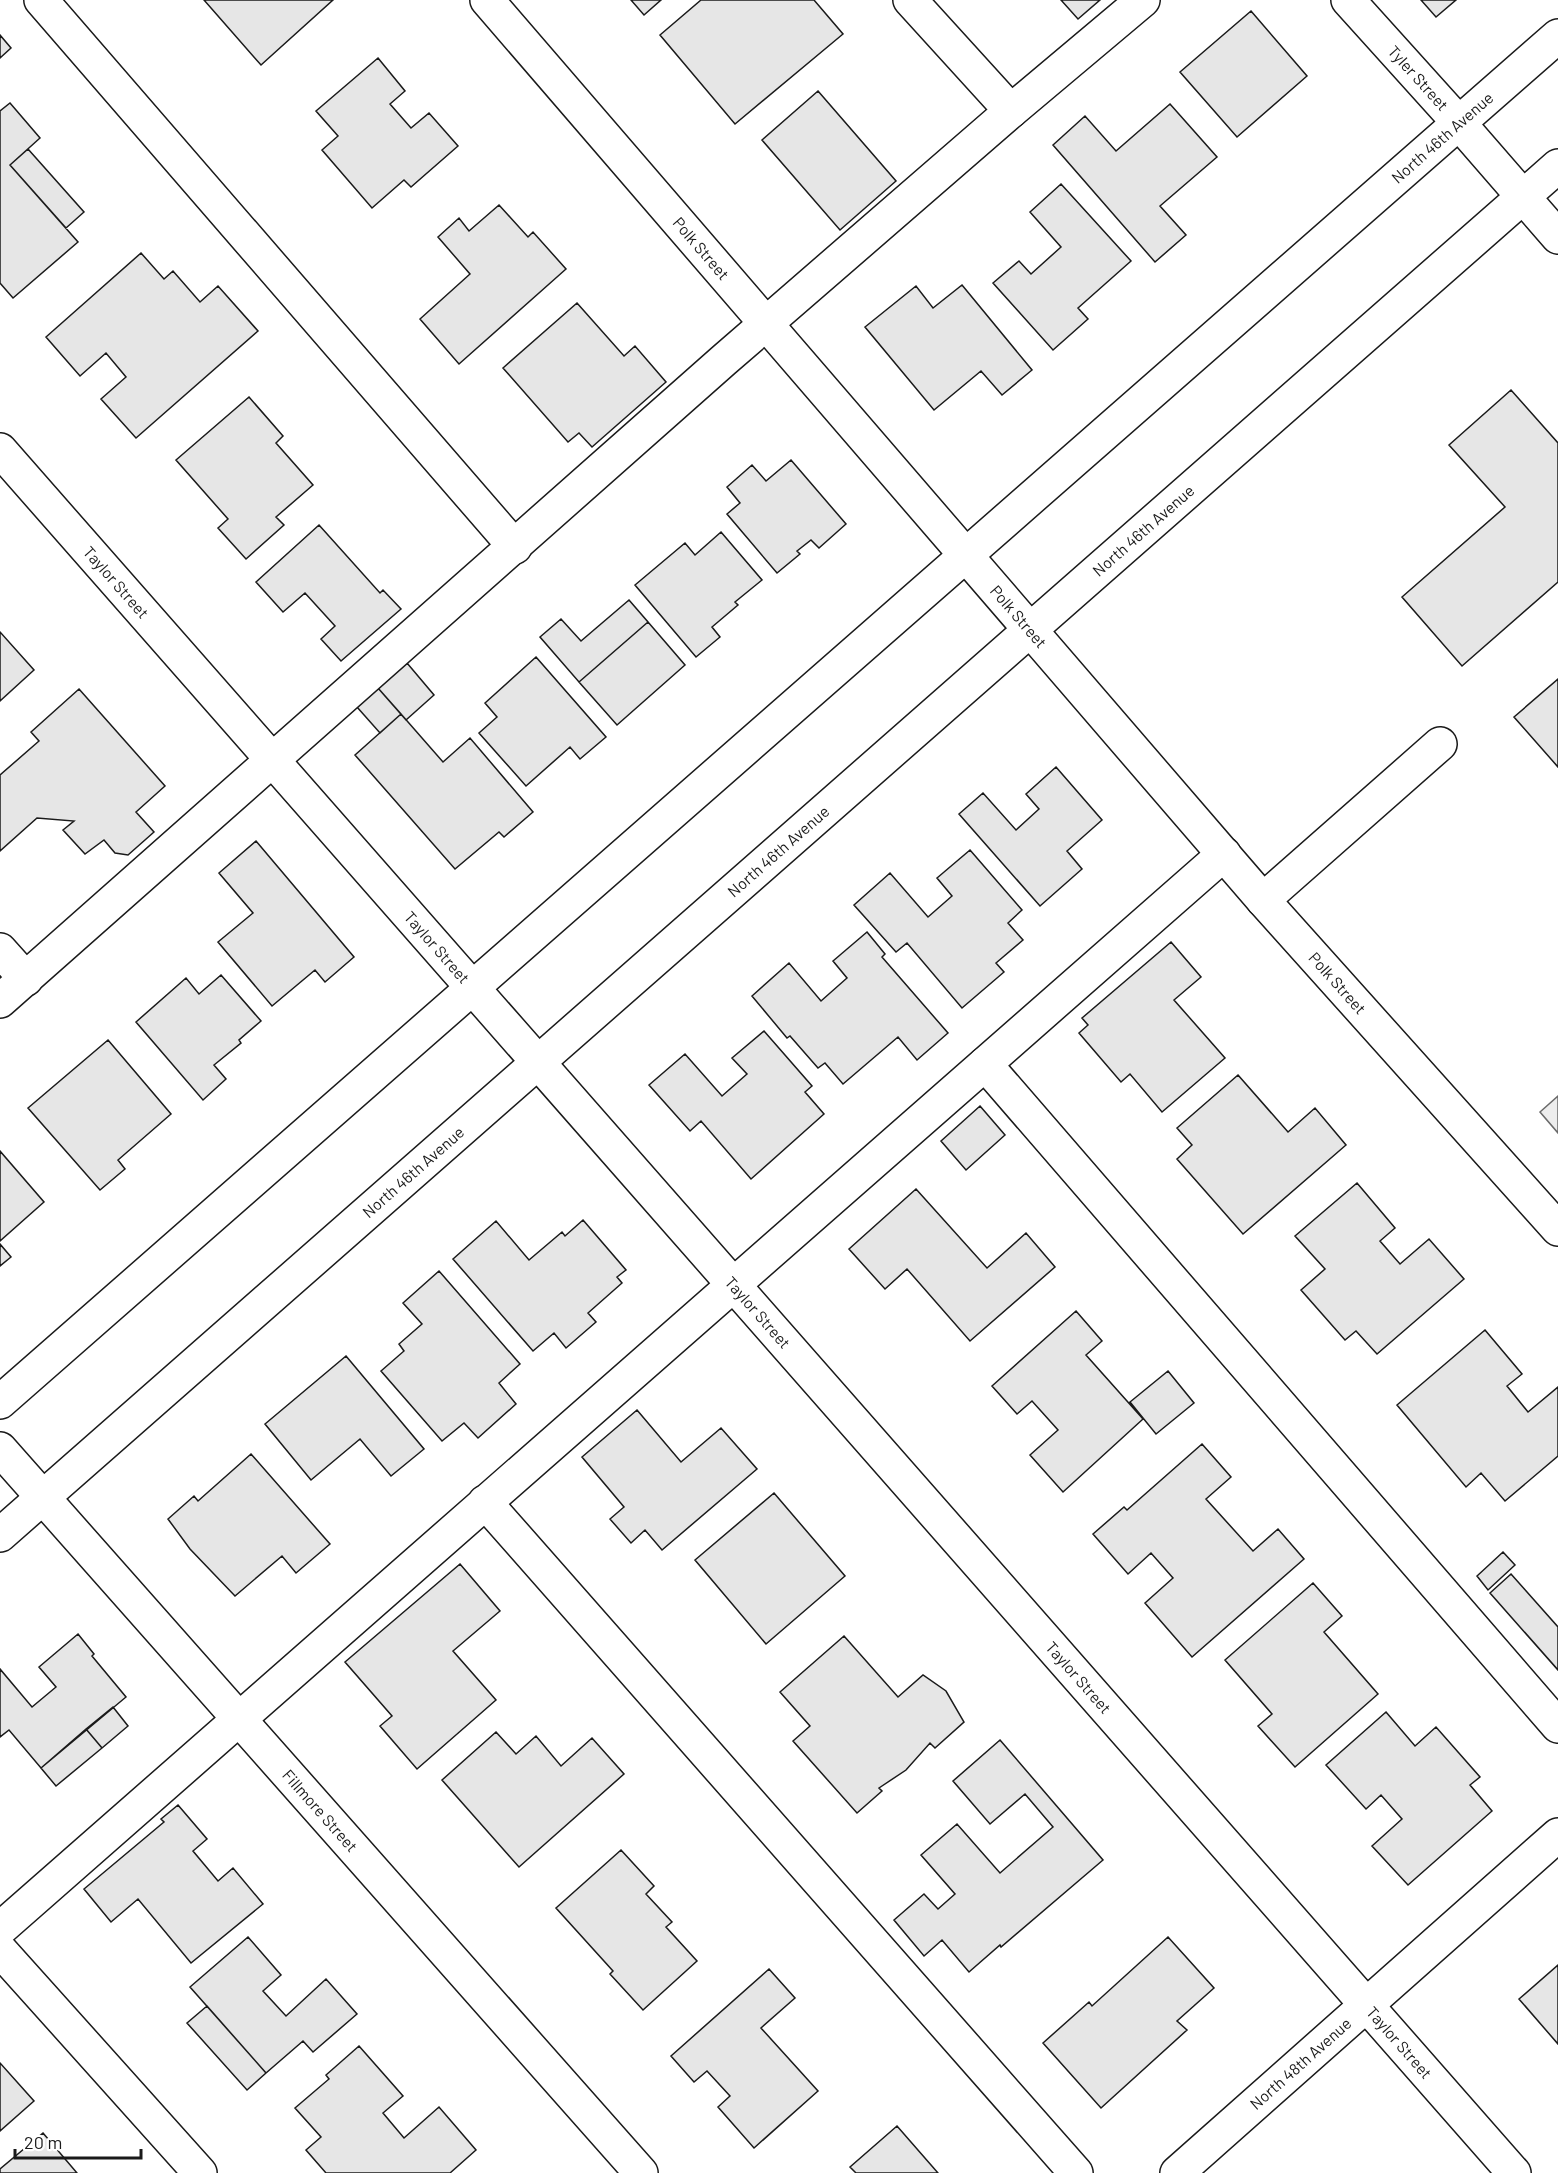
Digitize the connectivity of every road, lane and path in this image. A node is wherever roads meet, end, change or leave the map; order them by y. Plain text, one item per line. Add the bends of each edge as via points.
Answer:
1 (41, 0) edge
2 (487, 0) edge
3 (910, 0) edge
4 (1143, 0) edge
5 (1348, 0) edge
6 (1558, 36) edge
7 (1011, 111) junction
8 (1459, 123) junction
9 (1558, 166) edge
10 (1523, 197) junction
11 (1558, 237) edge
12 (765, 324) junction
13 (0, 450) edge
14 (514, 546) junction
15 (966, 556) junction
16 (1029, 629) junction
17 (1440, 744) dead end
18 (274, 761) junction
19 (1224, 854) junction
20 (1263, 900) junction
21 (0, 950) edge
22 (26, 979) junction
23 (472, 987) junction
24 (0, 1002) edge
25 (539, 1062) junction
26 (984, 1064) junction
27 (1558, 1229) edge
28 (734, 1284) junction
29 (0, 1402) edge
30 (0, 1449) edge
31 (43, 1498) junction
32 (485, 1502) junction
33 (0, 1535) edge
34 (239, 1719) junction
35 (1558, 1726) edge
36 (1558, 1835) edge
37 (0, 1929) edge
38 (0, 1950) edge
39 (1368, 2005) junction
40 (200, 2173) edge
41 (641, 2173) edge
42 (1076, 2173) edge
43 (1177, 2173) edge
44 (1514, 2173) edge

1 - 14 street
2 - 12 street, Polk Street
3 - 7 street
4 - 7 street
5 - 8 street, Tyler Street
6 - 8 street, North 46th Avenue
7 - 12 street
8 - 10 street, Tyler Street
8 - 15 street, North 46th Avenue
9 - 10 street, North 46th Avenue
10 - 11 street, Tyler Street
10 - 16 street, North 46th Avenue
12 - 14 street
12 - 15 street, Polk Street
13 - 18 street, Taylor Street
14 - 18 street
15 - 16 street, Polk Street
15 - 23 street, North 46th Avenue
16 - 19 street, Polk Street
16 - 25 street, North 46th Avenue
17 - 20 street
18 - 22 street
18 - 23 street, Taylor Street
19 - 20 street, Polk Street
19 - 26 street
20 - 27 street, Polk Street
21 - 22 street
22 - 24 street
23 - 25 street, Taylor Street
23 - 29 street, North 46th Avenue
25 - 28 street, Taylor Street
25 - 31 street, North 46th Avenue
26 - 28 street
26 - 35 street
28 - 32 street
28 - 39 street, Taylor Street
30 - 31 street, Fillmore Street
31 - 33 street, North 46th Avenue
31 - 34 street, Fillmore Street
32 - 34 street
32 - 42 street
34 - 37 street
34 - 41 street, Fillmore Street
36 - 39 street, North 48th Avenue
38 - 40 street
39 - 43 street, North 48th Avenue
39 - 44 street, Taylor Street

